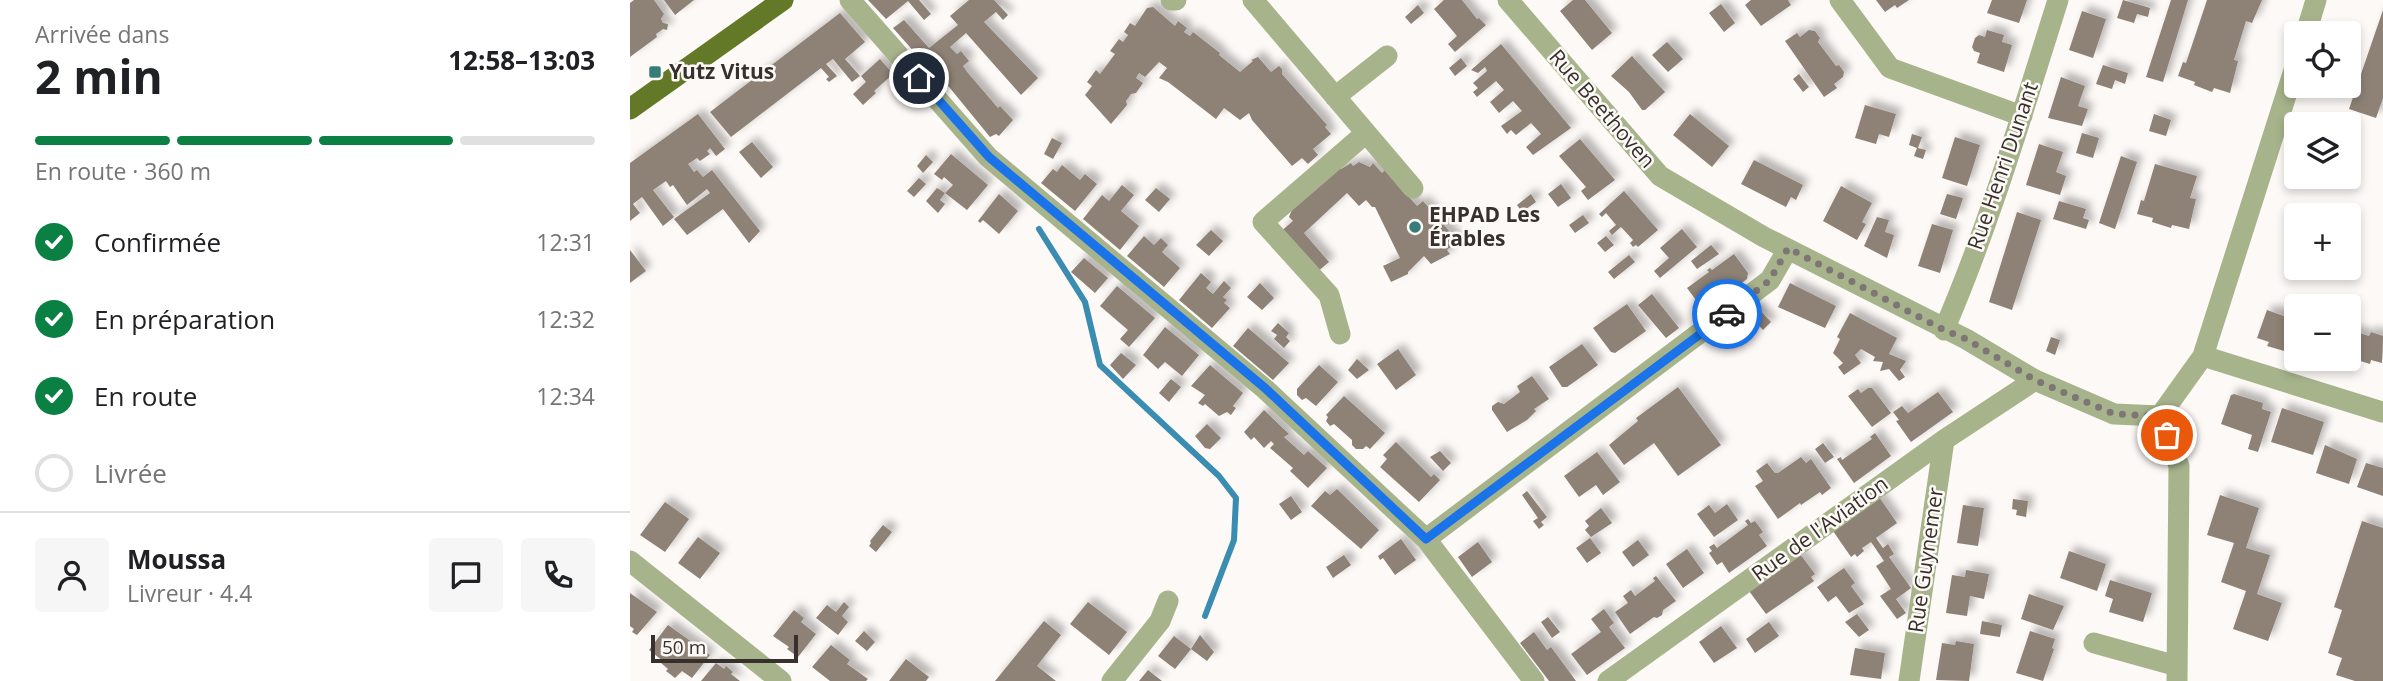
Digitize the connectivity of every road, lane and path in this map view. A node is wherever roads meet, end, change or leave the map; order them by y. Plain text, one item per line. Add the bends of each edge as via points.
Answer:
1 (783, 0) edge
2 (850, 0) edge
3 (1253, 0) edge
4 (1508, 0) edge
5 (1840, 0) edge
6 (2058, 0) edge
7 (2316, 0) edge
8 (2310, 21) edge
9 (1387, 56) dead end
10 (1335, 97) junction
11 (2285, 98) edge
12 (630, 108) edge
13 (2022, 116) junction
14 (1366, 133) junction
15 (1413, 188) dead end
16 (1788, 248) junction
17 (1944, 330) junction
18 (1340, 334) dead end
19 (2203, 356) junction
20 (2035, 380) junction
21 (2382, 412) edge
22 (2160, 416) junction
23 (1944, 440) junction
24 (1426, 539) junction
25 (630, 561) edge
26 (1168, 601) dead end
27 (2094, 643) dead end
28 (2177, 673) edge
29 (781, 681) edge
30 (1112, 681) edge
31 (1534, 681) edge
32 (1608, 681) edge
33 (1909, 681) edge

1 - 12 main road
2 - 24 street via 989,157 1265,388
3 - 10 street
4 - 16 street, Rue Beethoven via 1660,176
5 - 13 street via 1890,68
6 - 13 street, Rue Henri Dunant
7 - 8 street
9 - 10 street
10 - 14 street
11 - 19 street
13 - 17 street, Rue Henri Dunant
14 - 15 street
14 - 18 street via 1263,222 1329,295
16 - 17 street, Rue Beethoven
16 - 24 street via 1770,280
17 - 20 street, Rue Beethoven
19 - 21 street
19 - 22 street
20 - 22 street, Rue Beethoven via 2114,414
20 - 23 street, Rue de l'Aviation
22 - 28 street via 2179,466
23 - 32 street, Rue de l'Aviation
23 - 33 street, Rue Guynemer
24 - 31 street
25 - 29 street
26 - 30 street via 1160,621
27 - 28 street

